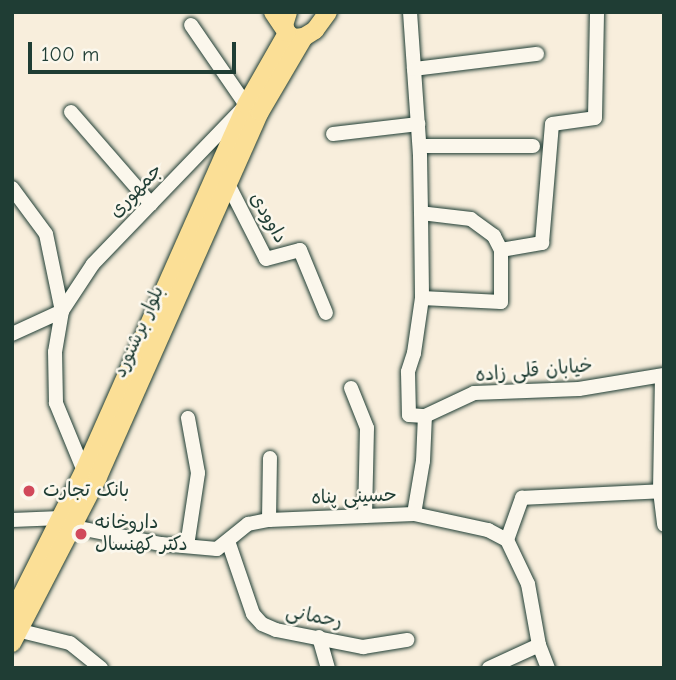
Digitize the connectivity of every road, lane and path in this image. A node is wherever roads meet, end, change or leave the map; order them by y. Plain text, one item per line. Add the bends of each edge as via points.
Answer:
1 (273, 12) edge
2 (288, 12) edge
3 (328, 12) edge
4 (410, 12) edge
5 (597, 12) edge
6 (191, 25) dead end
7 (295, 35) junction
8 (537, 54) dead end
9 (414, 69) junction
10 (246, 105) junction
11 (71, 112) dead end
12 (418, 124) junction
13 (333, 134) dead end
14 (420, 146) junction
15 (533, 146) dead end
16 (227, 182) junction
17 (12, 188) edge
18 (151, 204) junction
19 (421, 213) junction
20 (500, 250) junction
21 (422, 298) junction
22 (62, 311) junction
23 (326, 313) dead end
24 (12, 334) edge
25 (663, 375) edge
26 (351, 388) dead end
27 (425, 416) junction
28 (188, 418) dead end
29 (270, 458) dead end
30 (84, 471) junction
31 (662, 491) edge
32 (414, 514) junction
33 (365, 516) junction
34 (12, 520) edge
35 (270, 520) junction
36 (68, 523) junction
37 (664, 525) edge
38 (507, 540) junction
39 (228, 541) junction
40 (187, 546) junction
41 (12, 614) edge
42 (17, 637) edge
43 (319, 637) junction
44 (407, 640) dead end
45 (539, 645) junction
46 (102, 668) edge
47 (328, 668) edge
48 (489, 668) edge
49 (548, 668) edge

1 - 7 main road
2 - 7 main road via 284,25
3 - 7 main road via 315,30
4 - 9 street
5 - 20 street via 594,118 552,124 542,243
6 - 10 street
7 - 10 main road, بلوار برشنورد
7 - 16 main road, بلوار برشنورد
8 - 9 street
9 - 12 street
10 - 18 street, جمهوری
10 - 30 main road, بلوار برشنورد
11 - 18 street
12 - 13 street
12 - 14 street
14 - 15 street
14 - 19 street
16 - 23 street, داوودی via 265,259 300,250
16 - 36 main road, بلوار برشنورد
17 - 22 street via 46,234
18 - 22 street, جمهوری via 93,264
19 - 20 street via 471,219 494,236
19 - 21 street
20 - 21 street via 500,302
21 - 27 street via 408,372 409,415
22 - 24 street
22 - 30 street, جمهوری via 55,352 56,403
25 - 27 street, خیابان قلی زاده via 579,389 474,393
25 - 31 street
26 - 33 street via 367,428
27 - 32 street
28 - 40 street via 198,473
29 - 35 street
30 - 36 main road, بلوار برشنورد
31 - 37 street
31 - 38 street via 522,498
32 - 33 street, حسینی پناه
32 - 38 street, حسینی پناه via 488,530
33 - 35 street, حسینی پناه
34 - 36 street, حسینی پناه
35 - 39 street, حسینی پناه via 248,524
36 - 40 street, حسینی پناه
36 - 41 main road, بلوار برشنورد
36 - 42 main road, بلوار برشنورد
38 - 45 street via 528,584
39 - 40 street, حسینی پناه via 217,548
39 - 43 street, رحمانی via 253,614 262,624
42 - 46 street via 70,643
43 - 44 street, رحمانی via 363,647
43 - 47 street
45 - 48 street
45 - 49 street

